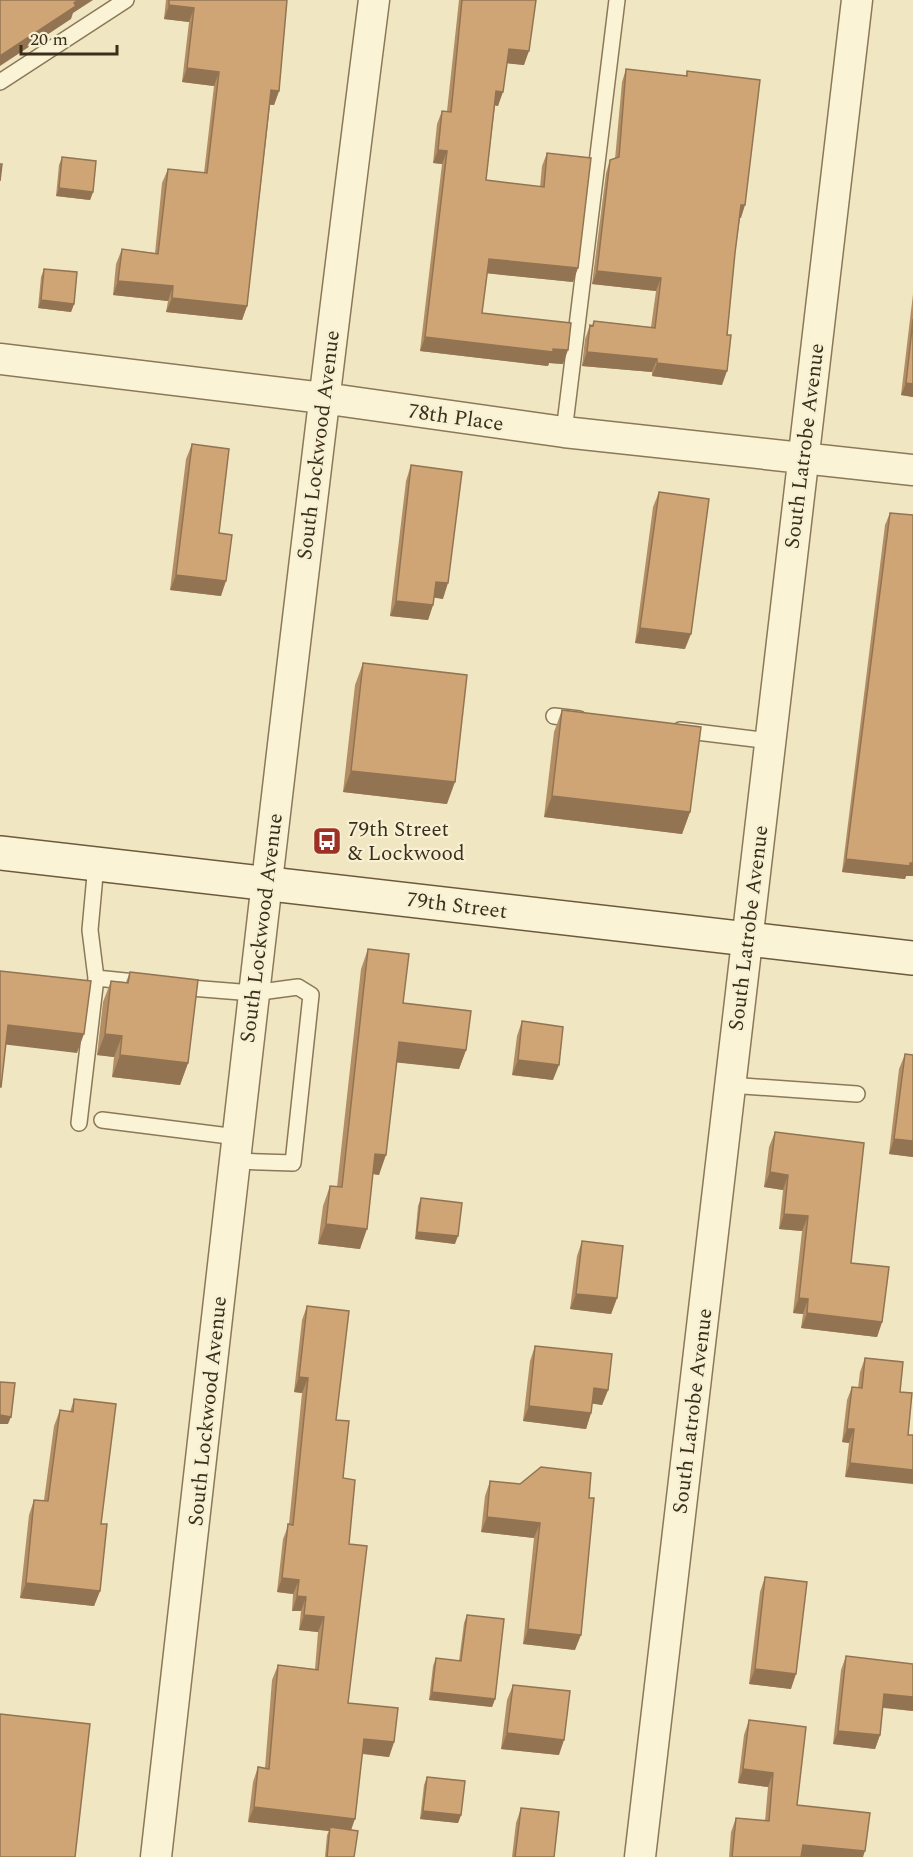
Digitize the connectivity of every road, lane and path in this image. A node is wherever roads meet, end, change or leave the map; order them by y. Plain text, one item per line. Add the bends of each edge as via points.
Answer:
1 (126, 0) edge
2 (374, 0) edge
3 (617, 0) edge
4 (856, 0) edge
5 (0, 82) edge
6 (0, 359) edge
7 (323, 399) junction
8 (564, 432) junction
9 (803, 458) junction
10 (913, 470) edge
11 (554, 716) dead end
12 (599, 721) edge
13 (667, 729) edge
14 (770, 741) junction
15 (0, 853) edge
16 (96, 864) junction
17 (266, 884) junction
18 (746, 939) junction
19 (913, 958) edge
20 (96, 978) junction
21 (254, 993) junction
22 (729, 1085) junction
23 (857, 1094) dead end
24 (102, 1120) dead end
25 (79, 1123) dead end
26 (236, 1149) junction
27 (156, 1857) edge
28 (640, 1857) edge

1 - 5 lane
2 - 7 street, South Lockwood Avenue
3 - 8 lane
4 - 9 street, South Latrobe Avenue
6 - 7 street, 78th Place
7 - 8 street, 78th Place
7 - 17 street, South Lockwood Avenue
8 - 9 street, 78th Place
9 - 10 street, 78th Place
9 - 14 street, South Latrobe Avenue
11 - 12 lane
13 - 14 lane
14 - 18 street, South Latrobe Avenue
15 - 16 main road, 79th Street
16 - 17 main road, 79th Street
16 - 20 lane via 90,930
17 - 18 main road, 79th Street
17 - 21 street, South Lockwood Avenue
18 - 19 main road, 79th Street
18 - 22 street, South Latrobe Avenue
20 - 21 lane
20 - 25 lane
21 - 26 street, South Lockwood Avenue
21 - 26 lane via 298,987 311,995 293,1162
22 - 23 lane
22 - 28 street, South Latrobe Avenue
24 - 26 lane
26 - 27 street, South Lockwood Avenue

